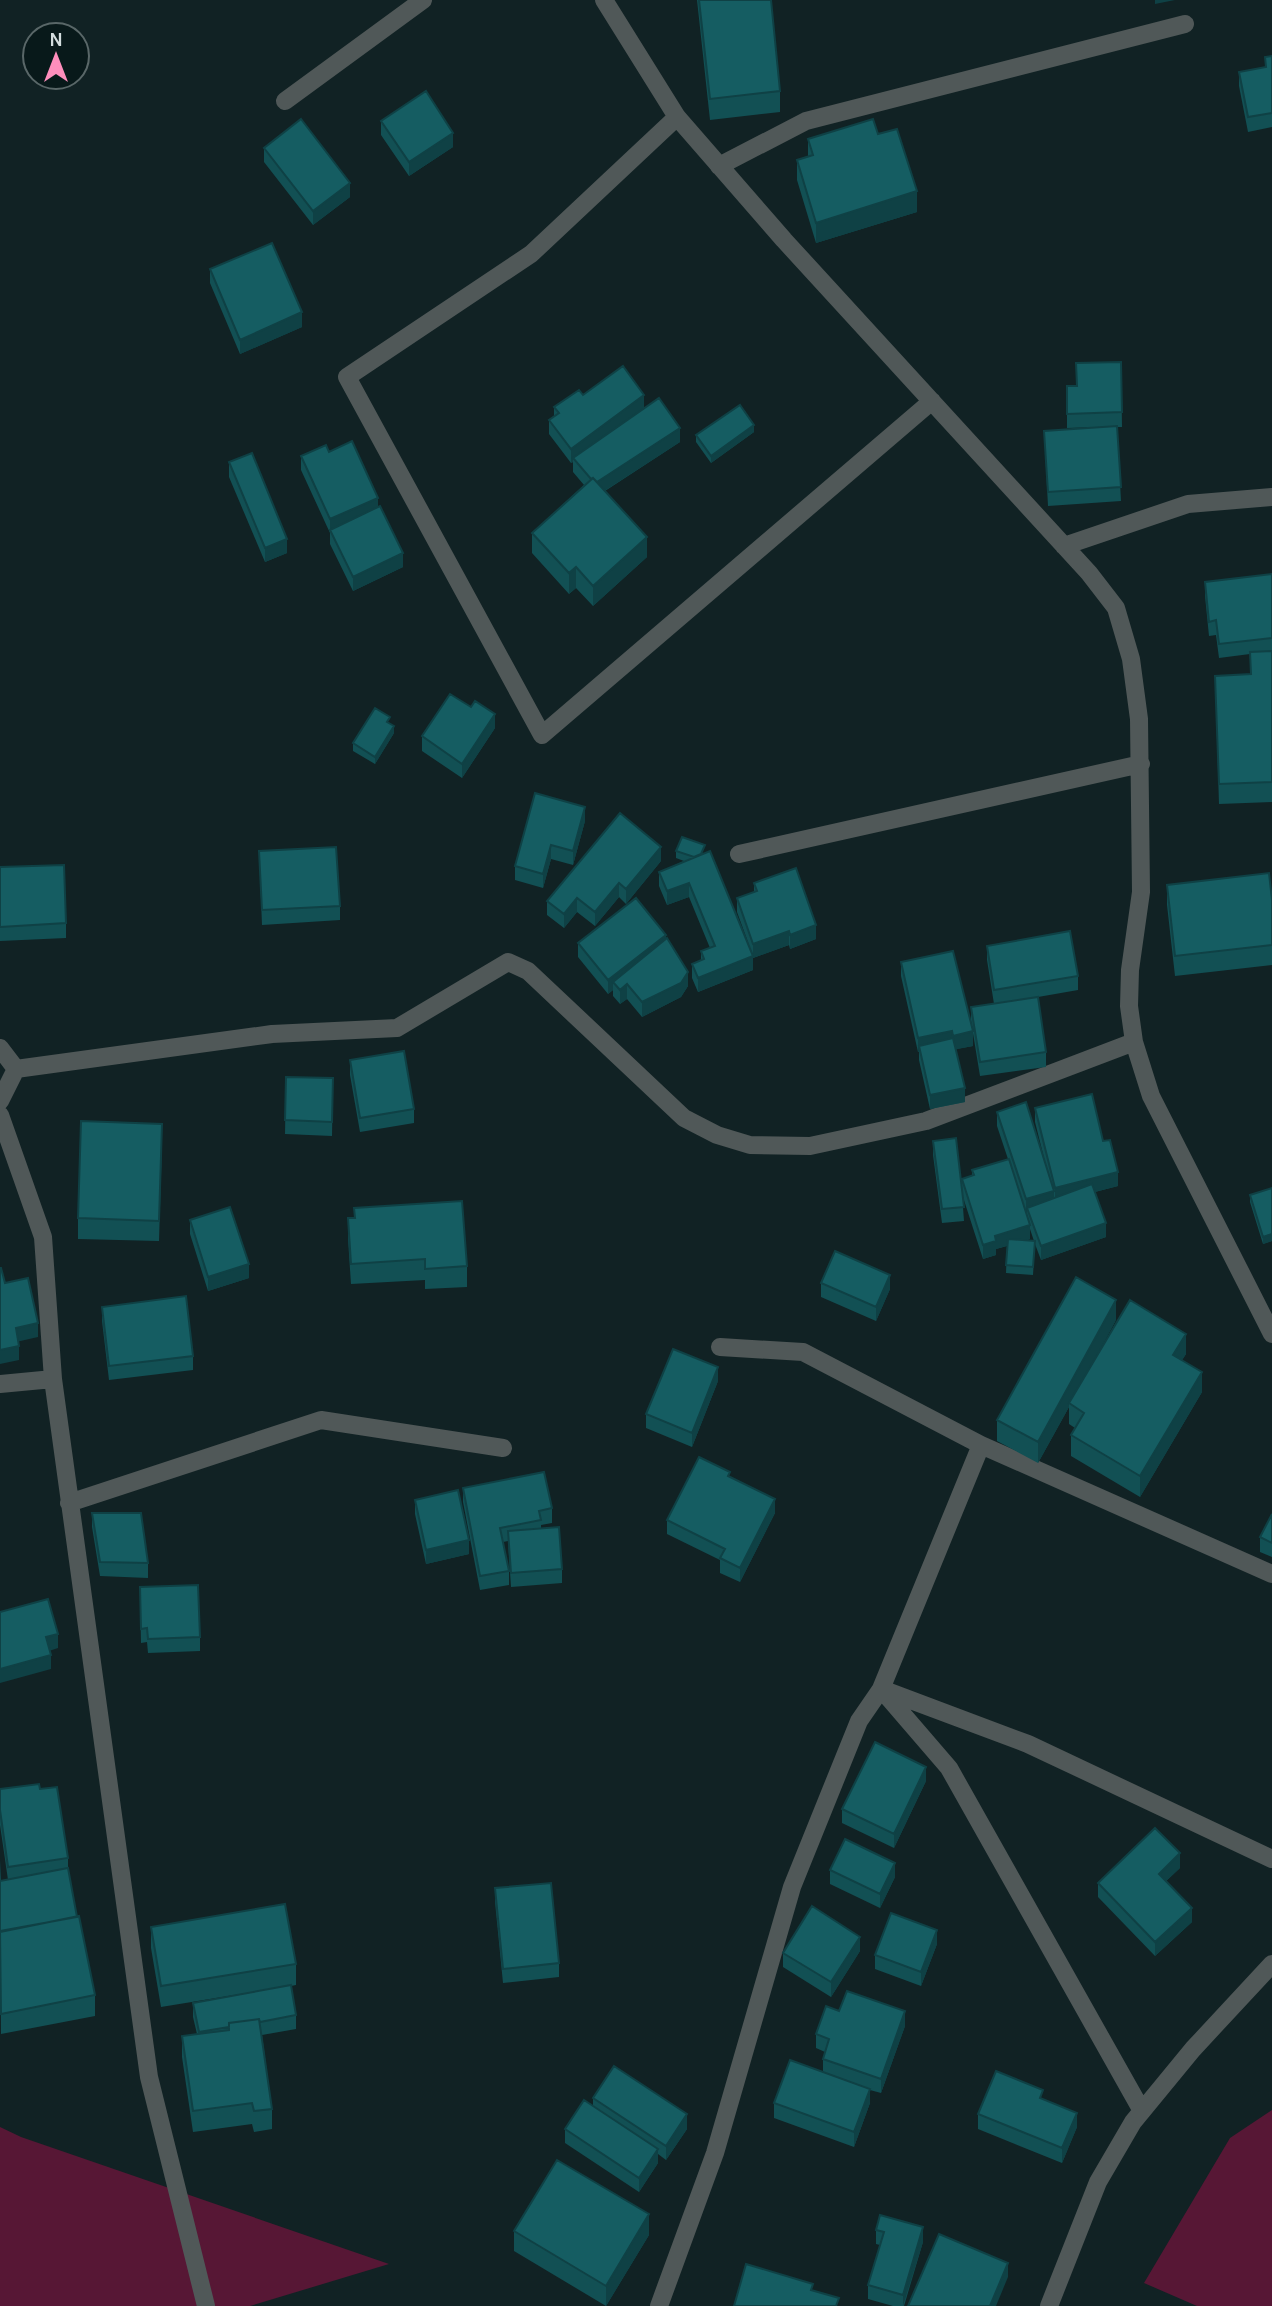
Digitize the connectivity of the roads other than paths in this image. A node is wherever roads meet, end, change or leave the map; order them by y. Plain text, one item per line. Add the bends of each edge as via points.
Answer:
1 (423, 0) edge
2 (604, 0) edge
3 (1185, 24) dead end
4 (285, 101) dead end
5 (677, 117) junction
6 (719, 166) junction
7 (932, 401) junction
8 (1272, 497) edge
9 (1064, 546) junction
10 (1141, 764) junction
11 (739, 854) dead end
12 (1134, 1042) junction
13 (0, 1048) edge
14 (16, 1069) junction
15 (0, 1101) edge
16 (0, 1115) edge
17 (1272, 1334) edge
18 (720, 1347) dead end
19 (53, 1379) junction
20 (0, 1384) edge
21 (981, 1446) junction
22 (503, 1448) dead end
23 (69, 1503) junction
24 (1272, 1574) edge
25 (881, 1689) junction
26 (1272, 1859) edge
27 (1272, 1964) edge
28 (1142, 2111) junction
29 (206, 2306) edge
30 (659, 2306) edge
31 (1048, 2306) edge

1 - 4 street
2 - 5 street
3 - 6 street via 806,121
5 - 6 street
5 - 7 street via 531,254 347,377 542,735
6 - 7 street
7 - 9 street
8 - 9 street via 1188,504
9 - 10 street via 1116,608 1131,659
10 - 11 street
10 - 12 street via 1141,892 1130,970
12 - 14 street via 926,1121 810,1146 750,1145 684,1118 528,971 508,962 397,1028 272,1034
12 - 17 street via 1151,1096
13 - 14 street
14 - 15 street
16 - 19 street via 43,1237
18 - 21 street via 803,1352
19 - 20 street
19 - 23 street
21 - 24 street
21 - 25 street
22 - 23 street via 321,1420
23 - 29 street via 149,2077
25 - 26 street via 1028,1744
25 - 28 street via 949,1768
25 - 30 street via 859,1721 792,1887 715,2153
27 - 28 street
28 - 31 street via 1098,2182

